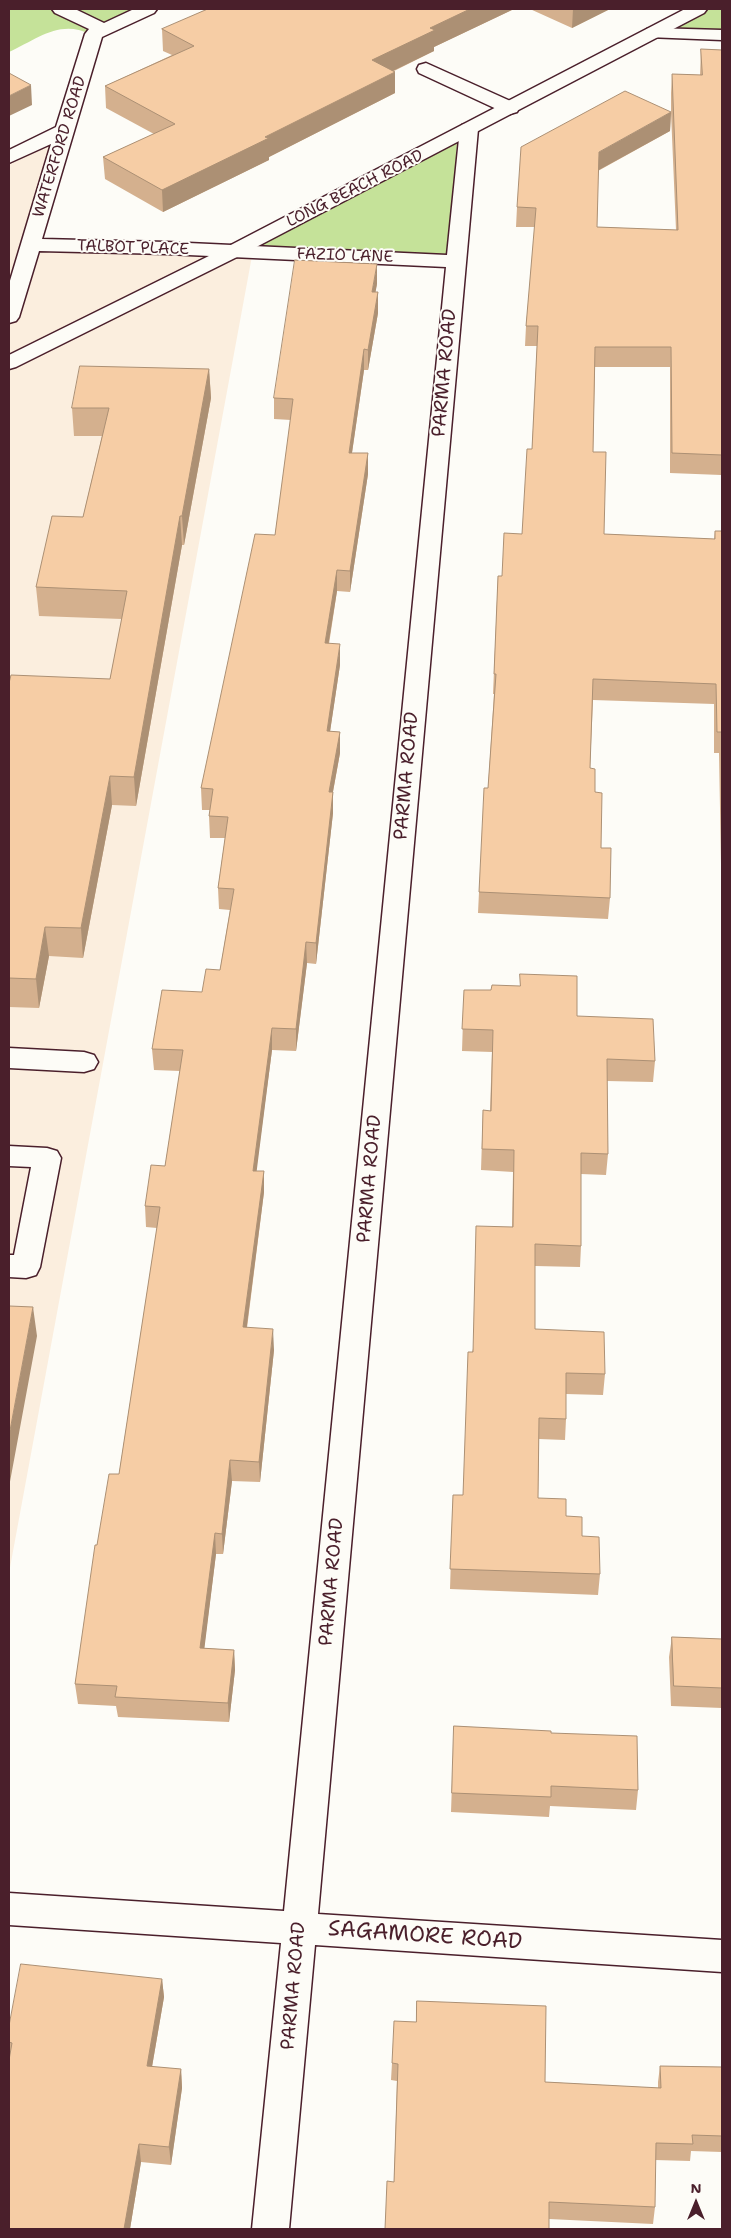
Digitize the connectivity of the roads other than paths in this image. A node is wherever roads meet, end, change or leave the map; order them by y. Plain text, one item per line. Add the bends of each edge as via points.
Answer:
1 (61, 9) edge
2 (148, 9) edge
3 (698, 9) edge
4 (104, 29) junction
5 (653, 33) junction
6 (722, 35) edge
7 (426, 68) dead end
8 (510, 108) junction
9 (469, 129) junction
10 (66, 130) junction
11 (9, 157) edge
12 (31, 245) junction
13 (234, 251) junction
14 (456, 260) junction
15 (9, 317) edge
16 (9, 363) edge
17 (9, 1058) edge
18 (84, 1062) dead end
19 (9, 1156) edge
20 (9, 1266) edge
21 (9, 1909) edge
22 (299, 1928) junction
23 (722, 1956) edge
24 (271, 2229) edge

1 - 4 street
2 - 4 street, WATERFORD ROAD
3 - 5 street, LONG BEACH ROAD
4 - 10 street, WATERFORD ROAD via 94,34
5 - 6 street
5 - 8 street, LONG BEACH ROAD
7 - 8 street
8 - 9 street, LONG BEACH ROAD
9 - 13 street, LONG BEACH ROAD
9 - 14 street, PARMA ROAD
10 - 11 street
10 - 12 street, WATERFORD ROAD
12 - 13 street, TALBOT PLACE
12 - 15 street, WATERFORD ROAD
13 - 14 street, FAZIO LANE
13 - 16 street, LONG BEACH ROAD
14 - 22 street, PARMA ROAD
17 - 18 street
19 - 20 street via 47,1158 26,1267
21 - 22 street, SAGAMORE ROAD
22 - 23 street, SAGAMORE ROAD
22 - 24 street, PARMA ROAD

